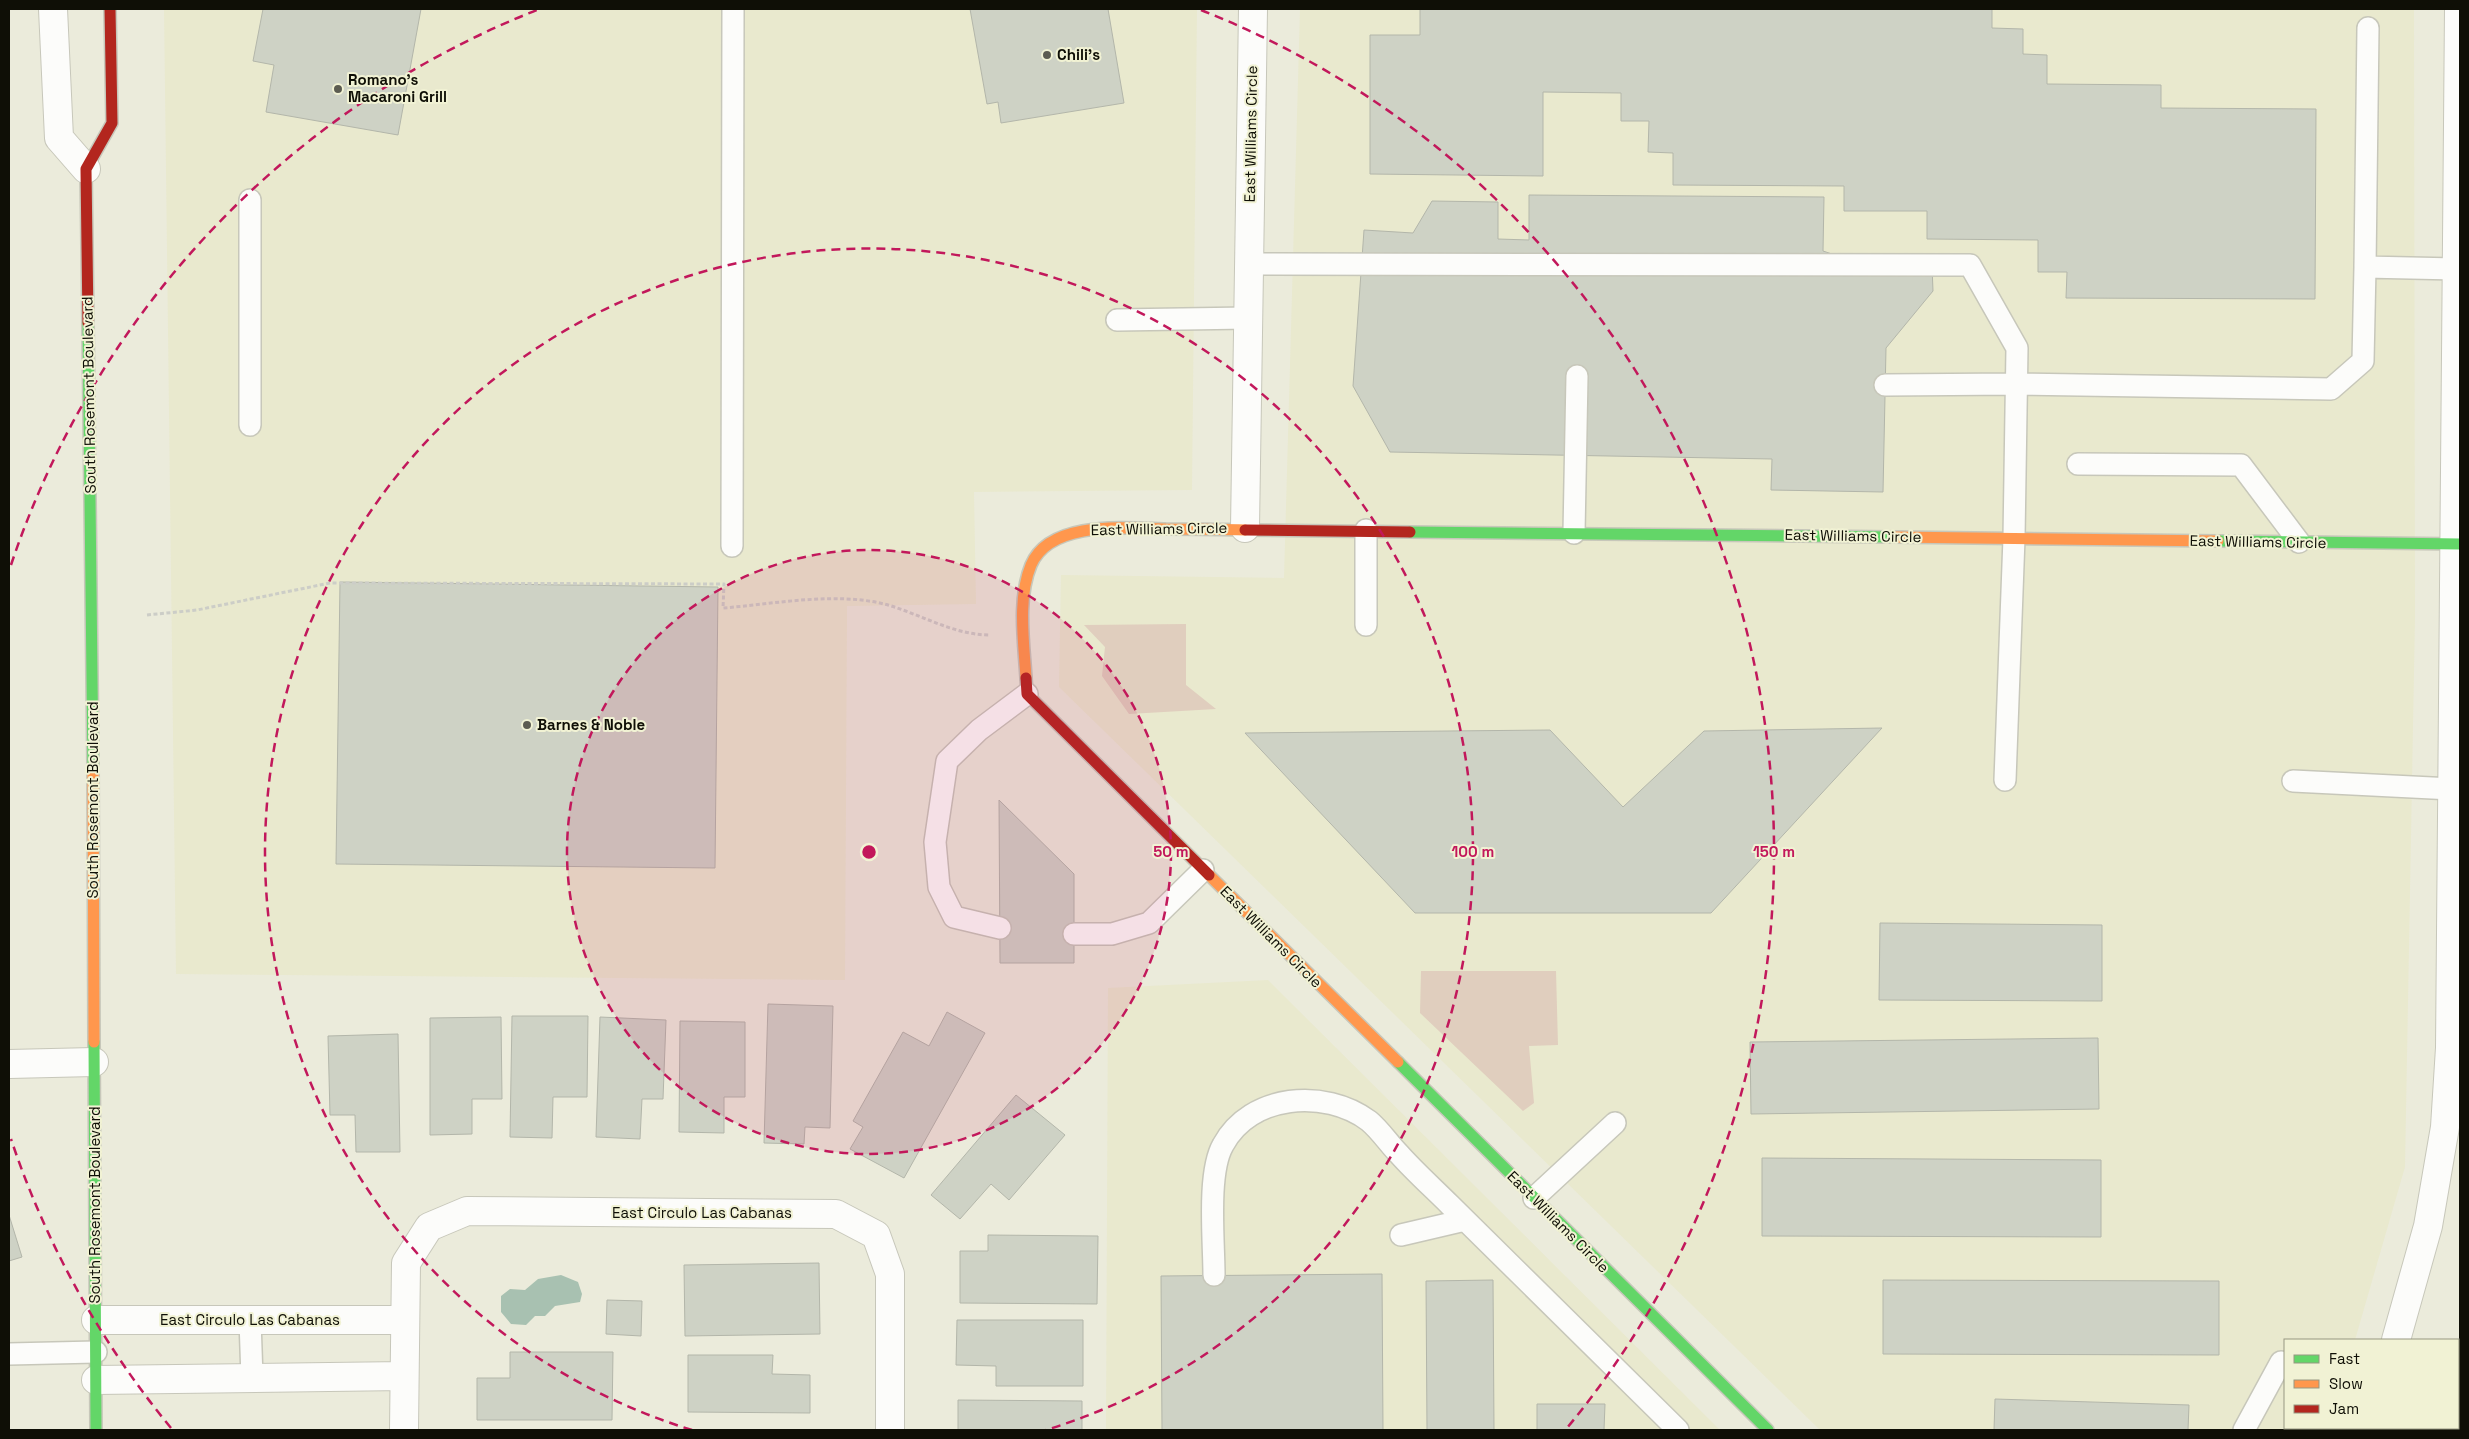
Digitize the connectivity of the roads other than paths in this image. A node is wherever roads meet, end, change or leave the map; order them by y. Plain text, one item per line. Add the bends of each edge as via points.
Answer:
1 (53, 9) edge
2 (110, 9) edge
3 (733, 9) edge
4 (1253, 9) edge
5 (2459, 9) edge
6 (2368, 28) dead end
7 (86, 169) junction
8 (250, 200) dead end
9 (1249, 264) junction
10 (2365, 267) junction
11 (2456, 269) junction
12 (1248, 318) junction
13 (1117, 320) dead end
14 (1577, 376) dead end
15 (2016, 384) junction
16 (1885, 385) dead end
17 (250, 425) dead end
18 (2078, 464) dead end
19 (1245, 528) junction
20 (1366, 530) junction
21 (1574, 533) junction
22 (2014, 538) junction
23 (2299, 542) junction
24 (2457, 544) edge
25 (732, 546) dead end
26 (1366, 625) dead end
27 (1027, 694) junction
28 (2005, 780) dead end
29 (2293, 781) dead end
30 (2452, 789) junction
31 (1204, 870) junction
32 (1000, 928) dead end
33 (1074, 934) dead end
34 (94, 1062) junction
35 (9, 1064) edge
36 (1615, 1123) dead end
37 (1534, 1198) junction
38 (1465, 1220) junction
39 (1401, 1235) dead end
40 (1214, 1275) dead end
41 (96, 1320) junction
42 (250, 1320) junction
43 (404, 1320) junction
44 (2396, 1339) edge
45 (96, 1352) junction
46 (9, 1354) edge
47 (2284, 1364) edge
48 (404, 1376) junction
49 (252, 1378) junction
50 (96, 1380) junction
51 (96, 1430) edge
52 (404, 1430) edge
53 (890, 1430) edge
54 (1678, 1430) edge
55 (1768, 1430) edge
56 (2244, 1430) edge

1 - 7 street via 59,138
2 - 7 street, South Rosemont Boulevard via 112,123
3 - 25 lane
4 - 9 street, East Williams Circle
5 - 11 street
6 - 10 lane
7 - 34 street, South Rosemont Boulevard
8 - 17 lane
9 - 12 street, East Williams Circle
9 - 15 lane via 1970,265 2016,348
10 - 11 lane
10 - 15 lane via 2363,361 2331,389
11 - 24 street
12 - 13 lane
12 - 19 street, East Williams Circle
14 - 21 lane
15 - 16 lane
15 - 22 lane
18 - 23 lane via 2241,466
19 - 20 street, East Williams Circle
19 - 27 street, East Williams Circle via 1083,530 1062,537 1037,554 1025,585
20 - 21 street, East Williams Circle
20 - 26 lane
21 - 22 street, East Williams Circle
22 - 23 street, East Williams Circle
22 - 28 lane
23 - 24 street, East Williams Circle
24 - 30 street
27 - 31 street, East Williams Circle
27 - 32 lane via 979,730 947,761 940,793 936,842 939,887 954,917
29 - 30 lane
30 - 44 street via 2450,1048 2445,1127 2428,1226
31 - 33 lane via 1149,923 1112,934
31 - 37 street, East Williams Circle
34 - 35 street
34 - 41 street, South Rosemont Boulevard
36 - 37 lane
37 - 55 street, East Williams Circle
38 - 39 lane
38 - 40 lane via 1368,1121 1339,1106 1314,1100 1288,1101 1262,1109 1239,1124 1223,1145 1214,1172
38 - 54 lane
41 - 42 street, East Circulo Las Cabanas
41 - 45 street, South Rosemont Boulevard
42 - 43 street, East Circulo Las Cabanas
42 - 49 lane
43 - 48 street, East Circulo Las Cabanas
43 - 53 street, East Circulo Las Cabanas via 406,1263 429,1226 467,1211 836,1214 876,1235 890,1274
45 - 46 lane
45 - 50 street, South Rosemont Boulevard
47 - 56 lane via 2281,1362
48 - 49 street
48 - 52 street, East Circulo Las Cabanas
49 - 50 street
50 - 51 street, South Rosemont Boulevard

